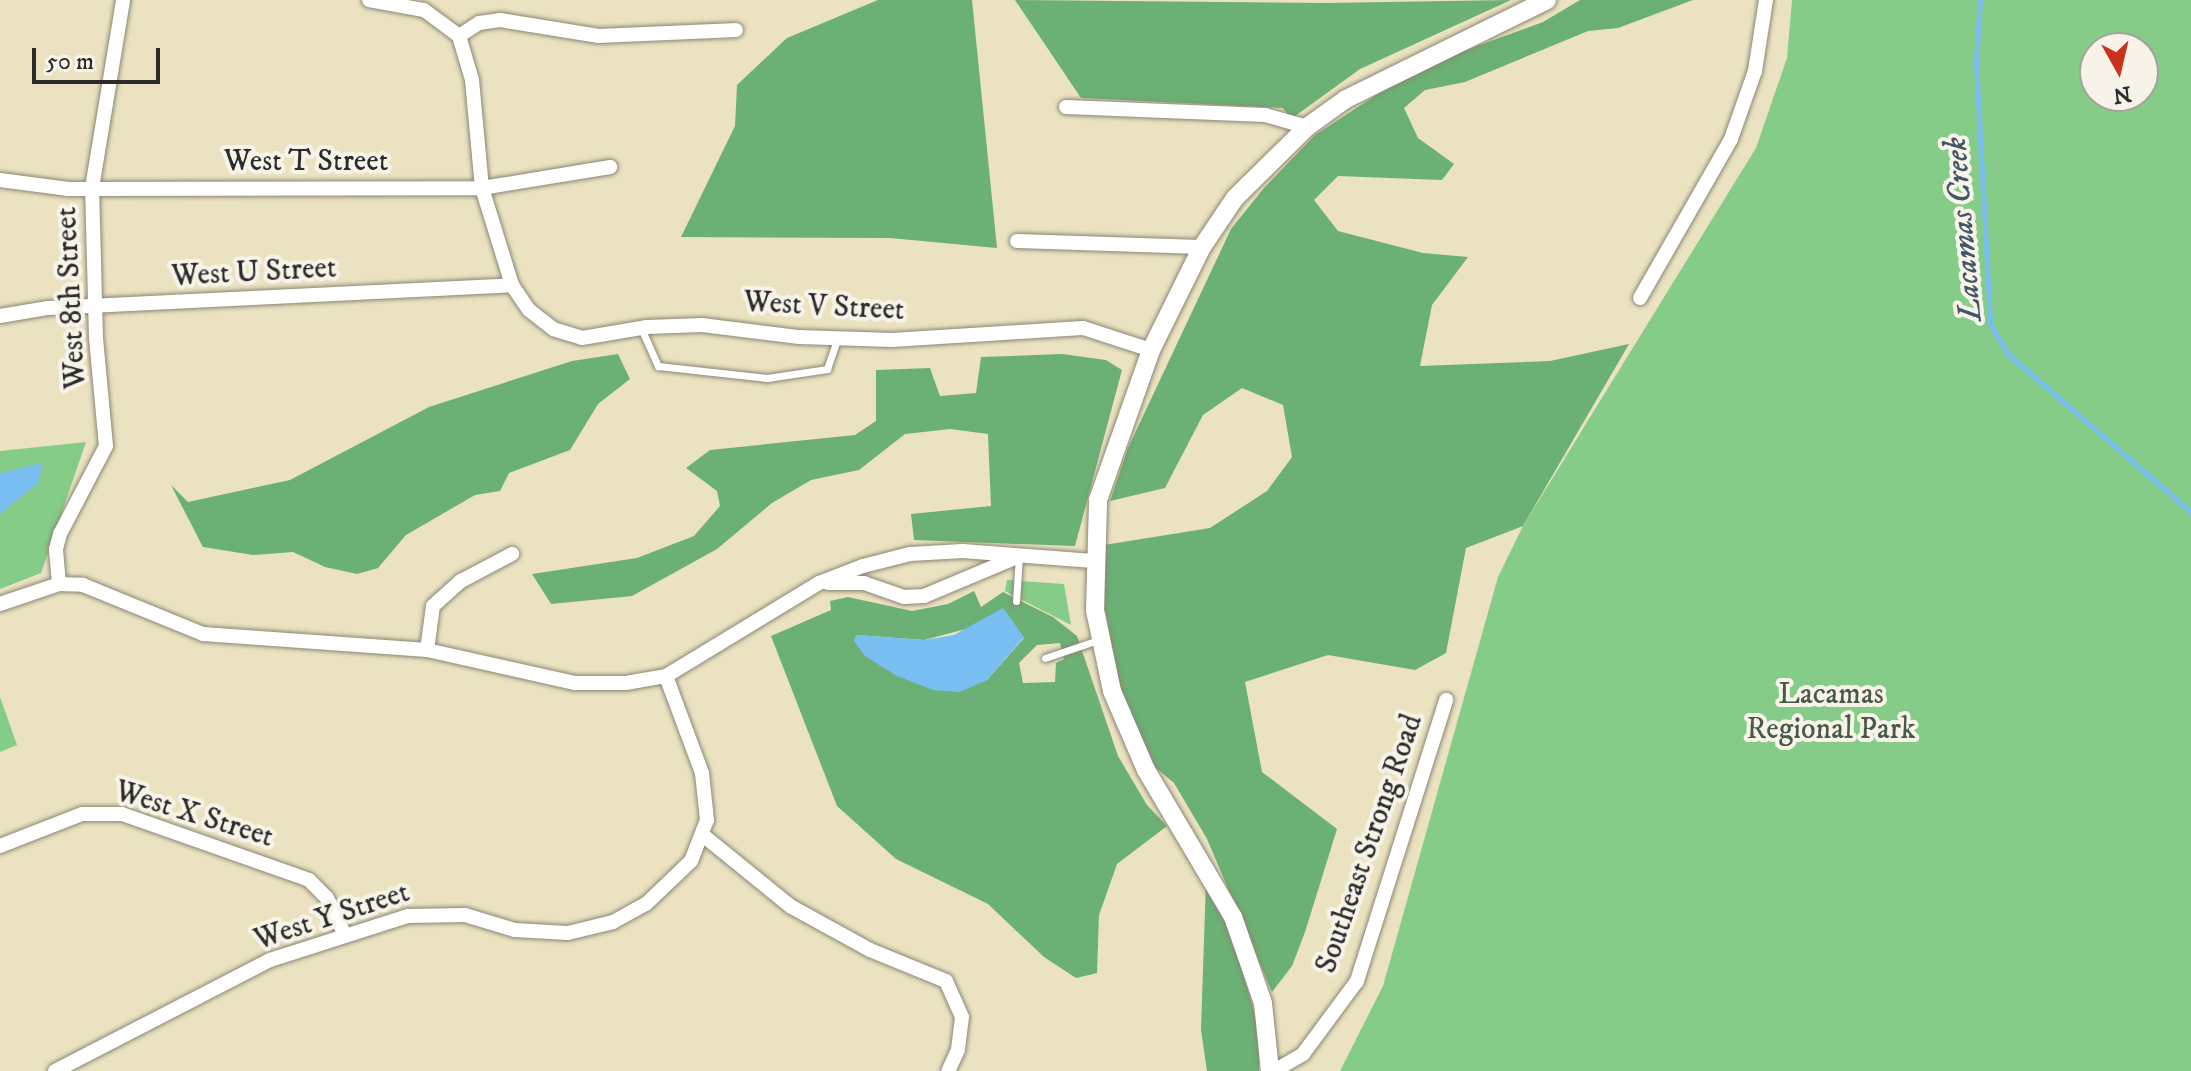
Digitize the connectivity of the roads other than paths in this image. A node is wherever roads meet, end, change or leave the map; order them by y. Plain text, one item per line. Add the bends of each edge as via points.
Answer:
1 (123, 0) edge
2 (369, 0) edge
3 (1766, 0) edge
4 (1540, 1) edge
5 (736, 30) dead end
6 (459, 36) junction
7 (1066, 107) dead end
8 (1307, 127) junction
9 (610, 167) dead end
10 (0, 180) edge
11 (92, 188) junction
12 (482, 188) junction
13 (1017, 241) dead end
14 (1202, 247) junction
15 (512, 285) junction
16 (1640, 298) dead end
17 (94, 307) junction
18 (0, 316) edge
19 (641, 328) junction
20 (837, 340) junction
21 (1151, 350) junction
22 (512, 554) dead end
23 (1019, 556) junction
24 (1093, 561) junction
25 (819, 583) junction
26 (59, 584) junction
27 (1016, 601) dead end
28 (0, 604) edge
29 (1100, 639) junction
30 (427, 650) junction
31 (1045, 658) dead end
32 (666, 676) junction
33 (1446, 700) dead end
34 (704, 836) junction
35 (0, 846) edge
36 (345, 935) junction
37 (952, 1070) edge
38 (55, 1071) edge
39 (1272, 1071) edge

1 - 11 street, West 8th Street
2 - 6 street via 424,10 449,23
3 - 16 street via 1755,71 1731,139
4 - 8 street via 1395,71
5 - 6 street via 613,37 500,20 479,23
6 - 12 street via 472,80
7 - 8 street via 1265,115
8 - 14 street via 1235,198
9 - 12 street, West T Street
10 - 11 street, West T Street
11 - 12 street, West T Street
11 - 17 street, West 8th Street
12 - 15 street
13 - 14 street
14 - 21 street
15 - 17 street, West U Street
15 - 19 street, West V Street via 540,321 566,334 582,338
17 - 18 street, West U Street
17 - 26 street, West 8th Street via 106,446 60,534
19 - 20 street, West V Street via 702,325
19 - 20 lane via 658,366 767,378 827,369
20 - 21 street, West V Street via 1083,328
21 - 24 street via 1109,459 1098,500
22 - 30 street via 461,581 433,606
23 - 24 street
23 - 25 street via 910,554
23 - 25 street via 924,596 904,597 864,583
23 - 27 lane
24 - 29 street
25 - 32 street
26 - 28 street
26 - 30 street via 100,589 203,634
29 - 31 lane
29 - 39 street via 1129,736 1233,917 1263,1003
30 - 32 street via 575,683
32 - 34 street via 702,773
33 - 39 street, Southeast Strong Road via 1357,981 1303,1054
34 - 36 street, West Y Street via 691,861 665,890 632,913 591,929 541,934 465,915 427,913
34 - 37 street via 790,906 870,950 946,981 962,1017
35 - 36 street, West X Street via 82,814 122,814 309,880 327,898
36 - 38 street, West Y Street via 270,960

